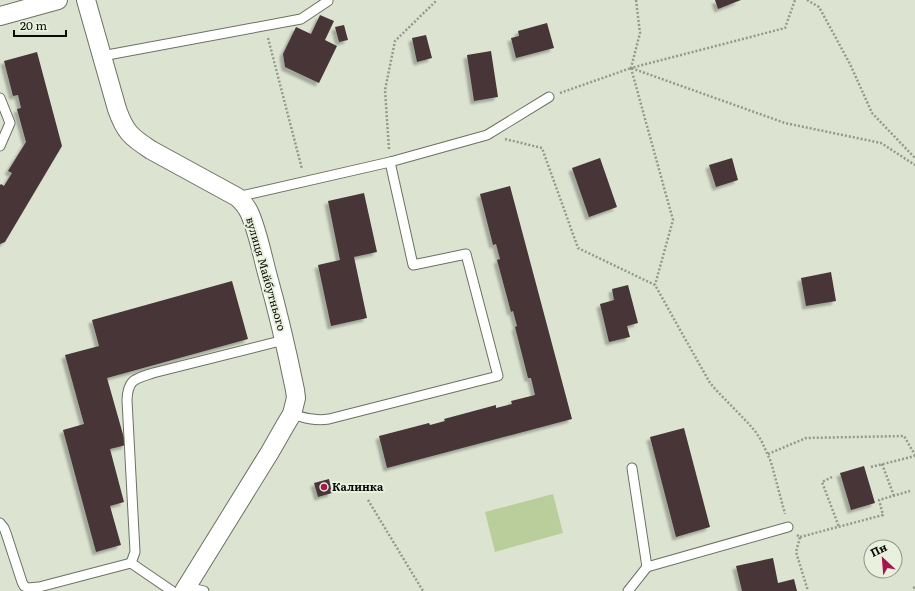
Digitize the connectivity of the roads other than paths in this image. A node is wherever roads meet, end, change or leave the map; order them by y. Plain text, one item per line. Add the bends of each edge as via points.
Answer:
1 (58, 0) edge
2 (86, 0) edge
3 (328, 1) dead end
4 (0, 16) edge
5 (102, 56) junction
6 (549, 97) road end
7 (0, 98) edge
8 (0, 146) edge
9 (390, 162) junction
10 (237, 197) junction
11 (284, 340) junction
12 (292, 414) junction
13 (632, 468) dead end
14 (0, 522) edge
15 (788, 526) road end
16 (131, 563) junction
17 (647, 567) junction
18 (187, 590) edge
19 (628, 591) edge

1 - 4 street
2 - 5 street, вулиця Майбутнього
3 - 5 lane via 301,19
5 - 10 street, вулиця Майбутнього via 121,120 130,134 151,150
6 - 9 lane via 487,134
7 - 8 lane via 10,123
9 - 10 lane
9 - 12 lane via 413,265 466,254 498,376 321,420
10 - 11 street, вулиця Майбутнього via 246,207 254,225
11 - 12 street, вулиця Майбутнього via 296,398
11 - 16 lane via 148,375 136,379 129,386 127,400 135,552
12 - 18 street, вулиця Майбутнього
13 - 17 lane
14 - 16 lane via 22,582 28,588 49,585
15 - 17 lane
16 - 18 lane
17 - 19 lane

